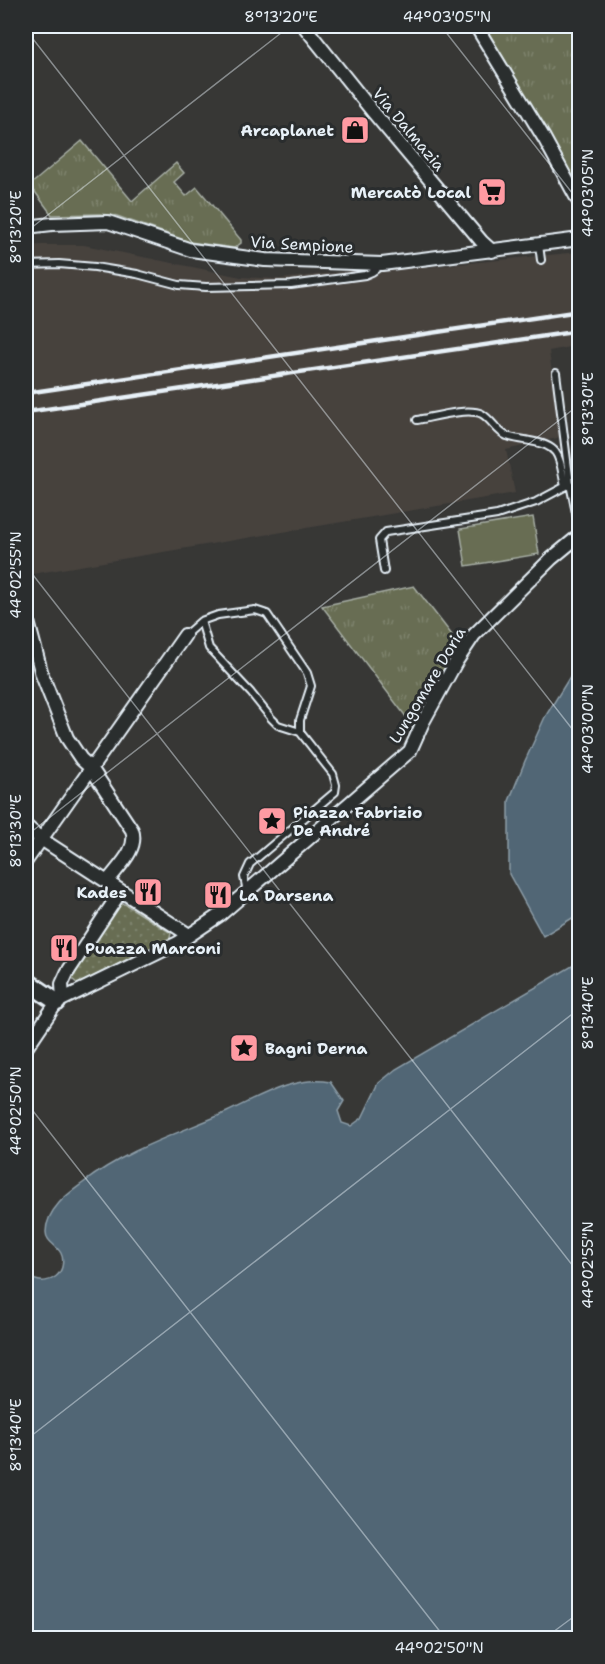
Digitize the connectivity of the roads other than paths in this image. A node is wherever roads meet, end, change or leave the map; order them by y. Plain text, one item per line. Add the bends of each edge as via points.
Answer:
1 (304, 26) edge
2 (476, 26) edge
3 (579, 204) edge
4 (26, 227) edge
5 (579, 239) edge
6 (539, 245) junction
7 (492, 251) junction
8 (541, 260) dead end
9 (382, 264) junction
10 (26, 265) edge
11 (556, 373) dead end
12 (417, 420) dead end
13 (567, 485) junction
14 (579, 534) edge
15 (384, 571) dead end
16 (26, 614) edge
17 (201, 621) junction
18 (185, 635) joint
19 (300, 732) junction
20 (91, 768) junction
21 (26, 826) edge
22 (41, 839) junction
23 (26, 861) edge
24 (107, 882) junction
25 (121, 891) junction
26 (247, 892) junction
27 (189, 935) junction
28 (26, 981) edge
29 (60, 1001) junction
30 (26, 1048) edge

1 - 7 street, Via Dalmazia
2 - 3 street
4 - 9 street, Via Sempione via 108,222 192,250 265,260
5 - 6 street, Via Sempione
6 - 7 street, Via Sempione
6 - 8 lane
7 - 9 street, Via Sempione
9 - 10 lane via 372,273 291,285 206,287 95,267
11 - 13 lane
12 - 13 lane via 470,411 481,414 503,435 552,447
13 - 14 lane
13 - 15 lane via 536,502 497,515 386,532 379,540
14 - 26 street, Lungomare Doria via 474,635 410,751
16 - 20 street via 42,675 68,738
17 - 18 lane
17 - 19 lane via 208,648 278,725
17 - 19 lane via 255,610 267,614 307,673 311,686
18 - 20 street
19 - 26 lane via 333,774 334,792 250,864 244,877
20 - 22 street
20 - 24 street via 135,838
21 - 22 street
22 - 23 street
22 - 24 street
24 - 25 street
25 - 27 street
25 - 29 street via 68,973
26 - 27 street, Lungomare Doria
27 - 29 street, Lungomare Doria
28 - 29 street
29 - 30 street

